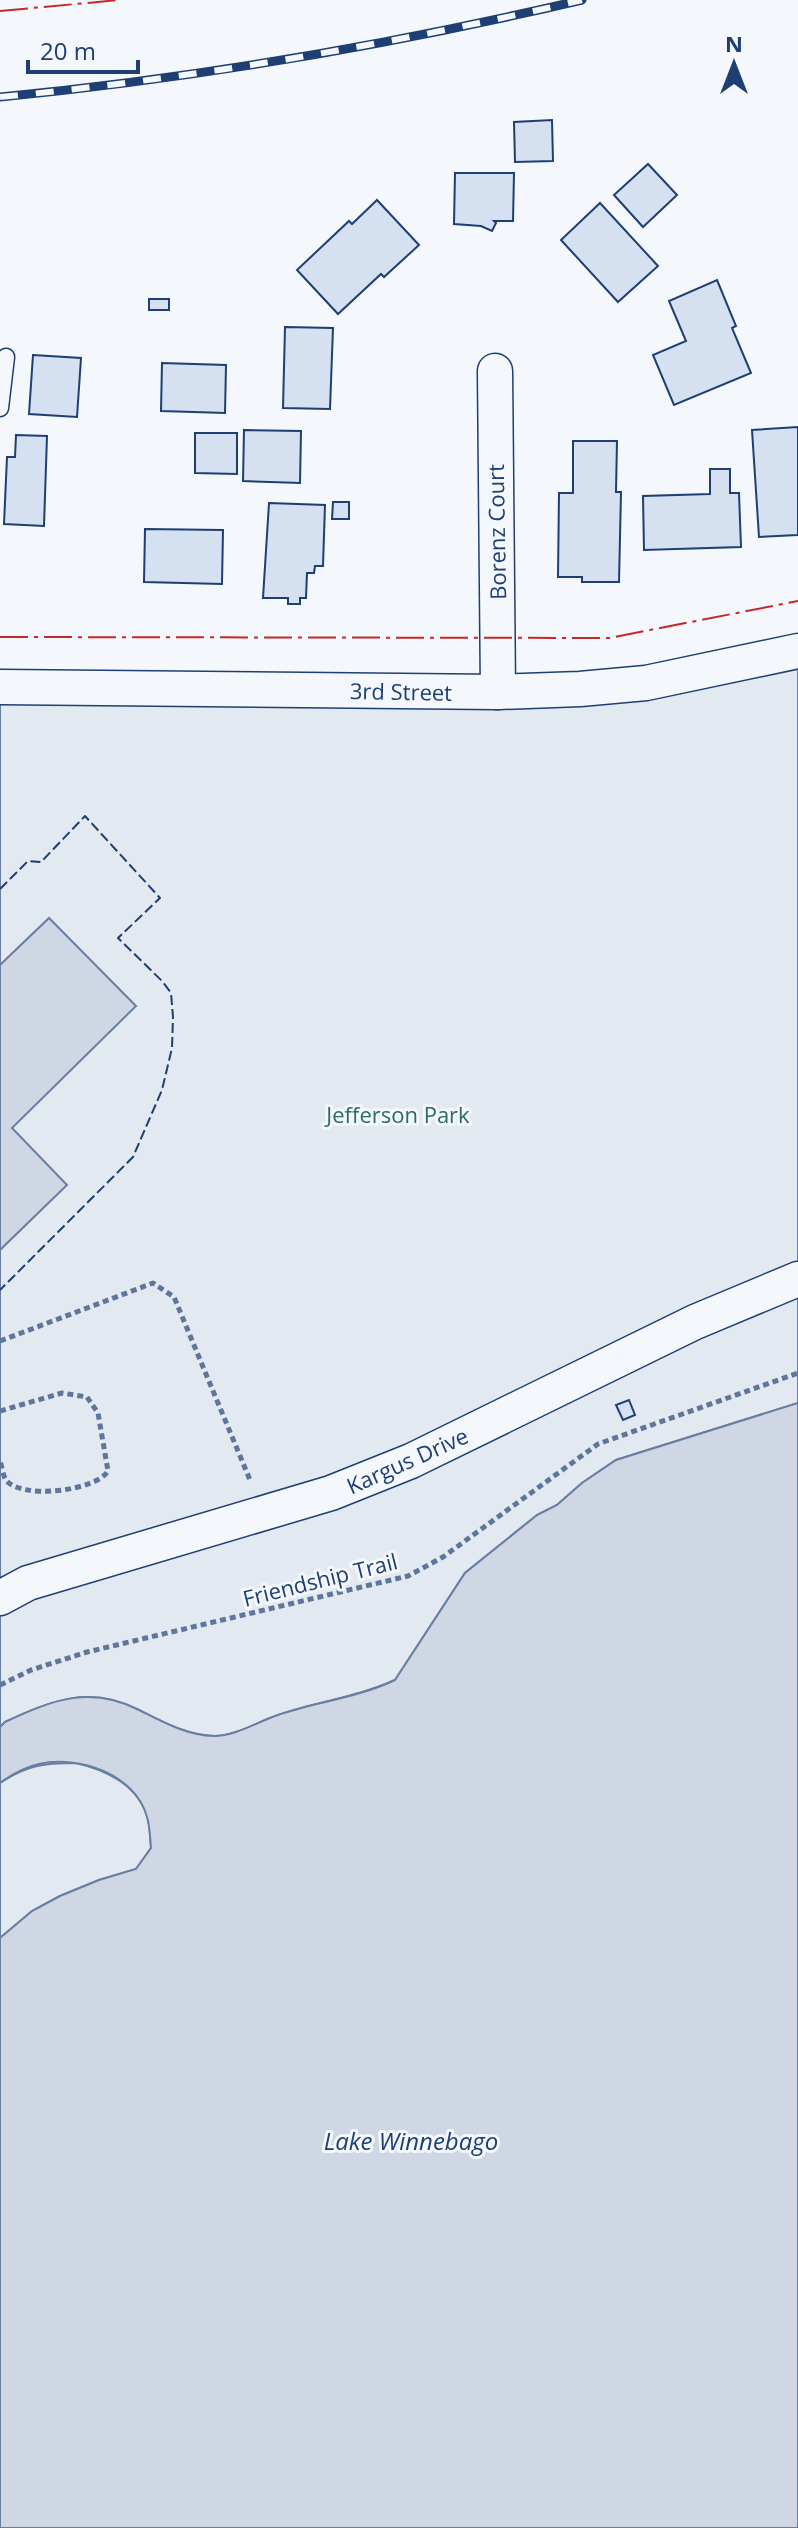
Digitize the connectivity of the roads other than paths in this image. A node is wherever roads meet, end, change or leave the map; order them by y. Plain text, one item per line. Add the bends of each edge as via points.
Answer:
1 (6, 357) dead end
2 (495, 371) dead end
3 (0, 408) edge
4 (798, 651) edge
5 (0, 687) edge
6 (498, 692) junction
7 (798, 1279) edge
8 (0, 1598) edge

1 - 3 lane
2 - 6 street, Borenz Court
4 - 6 street, 3rd Street via 646,683
5 - 6 street, 3rd Street
7 - 8 street, Kargus Drive via 695,1322 411,1461 331,1493 28,1583

